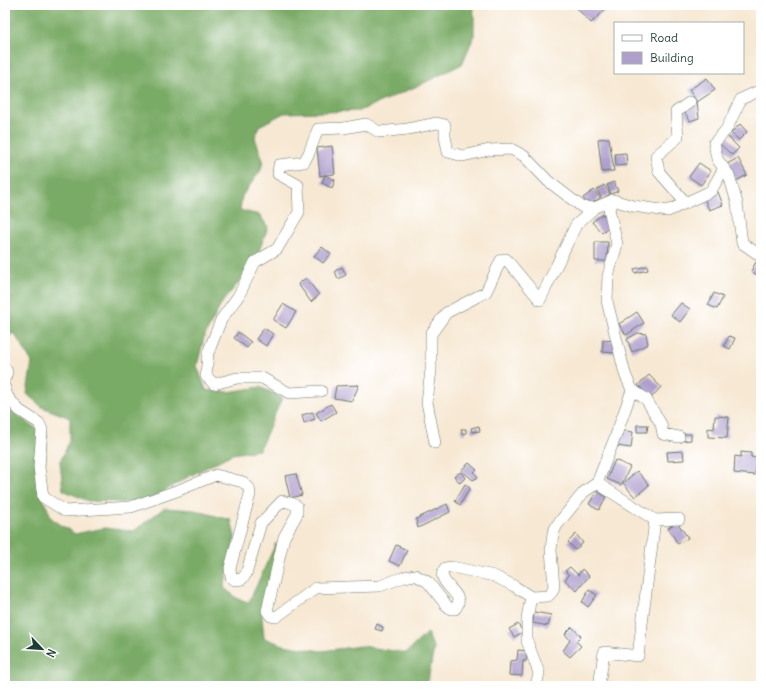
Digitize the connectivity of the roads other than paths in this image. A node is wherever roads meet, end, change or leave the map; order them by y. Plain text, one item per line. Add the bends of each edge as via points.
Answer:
1 (761, 90) edge
2 (690, 102) dead end
3 (724, 168) junction
4 (613, 200) junction
5 (686, 203) junction
6 (594, 208) junction
7 (761, 256) edge
8 (5, 368) edge
9 (5, 378) edge
10 (5, 388) edge
11 (632, 390) junction
12 (321, 391) dead end
13 (678, 436) dead end
14 (435, 443) dead end
15 (597, 482) junction
16 (679, 519) dead end
17 (655, 520) junction
18 (531, 597) junction
19 (536, 686) edge
20 (599, 686) edge

1 - 3 street via 741,99 726,130 714,143 717,159
2 - 5 street via 676,112 678,137 656,156 659,172
3 - 5 street via 711,192
3 - 7 street via 729,175 737,203 742,242
4 - 5 street via 633,206 668,210
4 - 6 street
4 - 11 street via 609,209 617,244 608,276 607,301 625,374
6 - 12 street via 582,207 548,181 524,156 511,149 489,150 463,156 448,152 445,125 437,123 379,132 366,124 344,128 318,128 304,162 279,165 278,174 298,185 299,212 277,249 255,262 239,295 221,320 208,353 206,376 214,384 237,378 262,378 289,393
6 - 14 street via 576,225 540,300 506,259 501,260 486,292 446,313 431,334 431,370 427,402
8 - 9 street
10 - 18 street via 7,396 19,410 39,423 42,430 39,467 43,497 65,511 131,507 216,475 247,485 250,494 230,568 231,577 235,580 242,579 246,574 261,523 282,501 297,506 297,514 282,545 267,611 271,616 276,616 316,588 380,586 415,575 428,582 446,605 455,609 457,595 443,579 442,574 445,568 452,567 494,576
11 - 13 street via 646,399 663,434
11 - 15 street
15 - 17 street
15 - 18 street via 584,492 553,533 552,592 545,597
16 - 17 street
17 - 20 street via 638,656 604,652
18 - 19 street via 527,618 527,641 539,673

